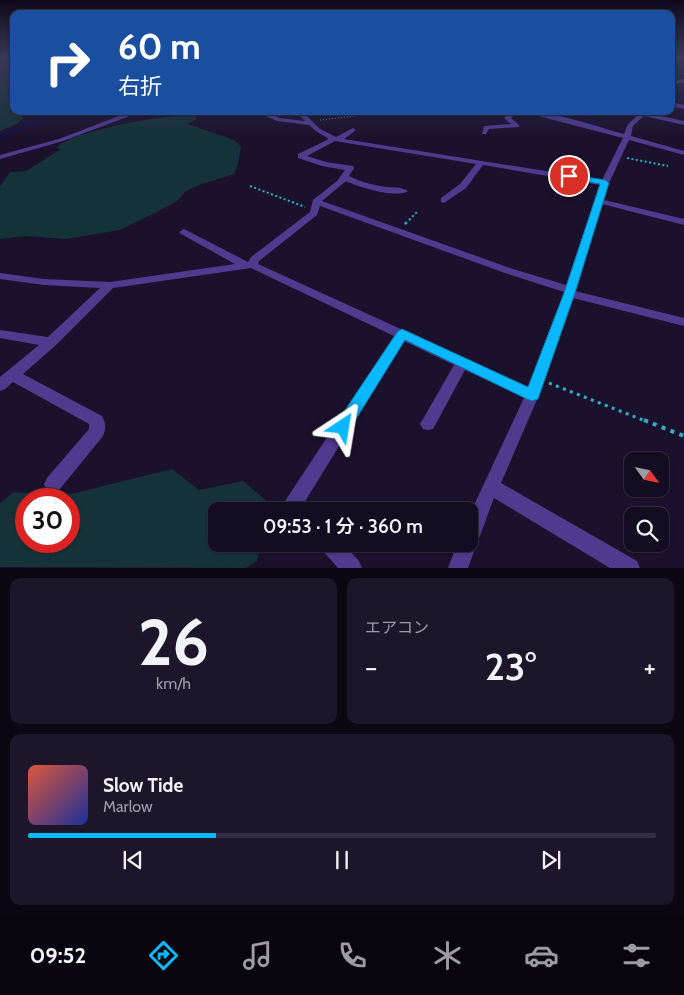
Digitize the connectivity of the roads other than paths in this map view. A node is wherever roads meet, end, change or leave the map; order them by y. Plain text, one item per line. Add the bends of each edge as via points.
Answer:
1 (130, 115) edge
2 (266, 115) edge
3 (302, 115) edge
4 (510, 115) edge
5 (543, 115) edge
6 (638, 115) edge
7 (652, 115) edge
8 (309, 123) junction
9 (684, 123) edge
10 (353, 130) dead end
11 (484, 133) dead end
12 (627, 137) junction
13 (336, 139) junction
14 (684, 152) edge
15 (0, 157) edge
16 (481, 163) junction
17 (344, 177) junction
18 (605, 183) junction
19 (404, 191) dead end
20 (444, 200) dead end
21 (599, 201) junction
22 (315, 205) junction
23 (684, 222) edge
24 (184, 232) dead end
25 (247, 265) junction
26 (0, 276) edge
27 (110, 285) junction
28 (570, 291) junction
29 (684, 322) edge
30 (0, 334) edge
31 (402, 334) junction
32 (51, 342) junction
33 (463, 362) junction
34 (14, 375) junction
35 (0, 385) edge
36 (532, 395) junction
37 (428, 424) dead end
38 (52, 484) dead end
39 (490, 487) junction
40 (294, 502) edge
41 (478, 516) edge
42 (337, 552) edge
43 (464, 552) edge
44 (620, 565) edge
45 (352, 568) edge
46 (458, 568) edge

1 - 15 street
2 - 8 street via 290,125
3 - 8 street
4 - 11 street via 507,118 518,126 486,127
5 - 12 street
6 - 12 street via 630,125
7 - 9 street
8 - 13 street
10 - 13 street
12 - 14 street
12 - 18 street
13 - 16 street
13 - 17 street via 301,156 350,168
16 - 18 street
16 - 20 street via 464,186
17 - 19 street via 382,190
17 - 22 street
18 - 21 street
21 - 23 street
21 - 28 street
22 - 25 street via 314,213
22 - 28 street via 399,230
24 - 25 street
25 - 27 street
25 - 31 street
26 - 27 street
27 - 32 street
28 - 29 street
28 - 36 street
30 - 32 street
31 - 33 street
31 - 40 street
32 - 34 street
33 - 36 street
33 - 37 street
34 - 35 street
34 - 38 street via 97,421 97,431
36 - 39 street
39 - 41 street
39 - 44 street
42 - 45 street
43 - 46 street

